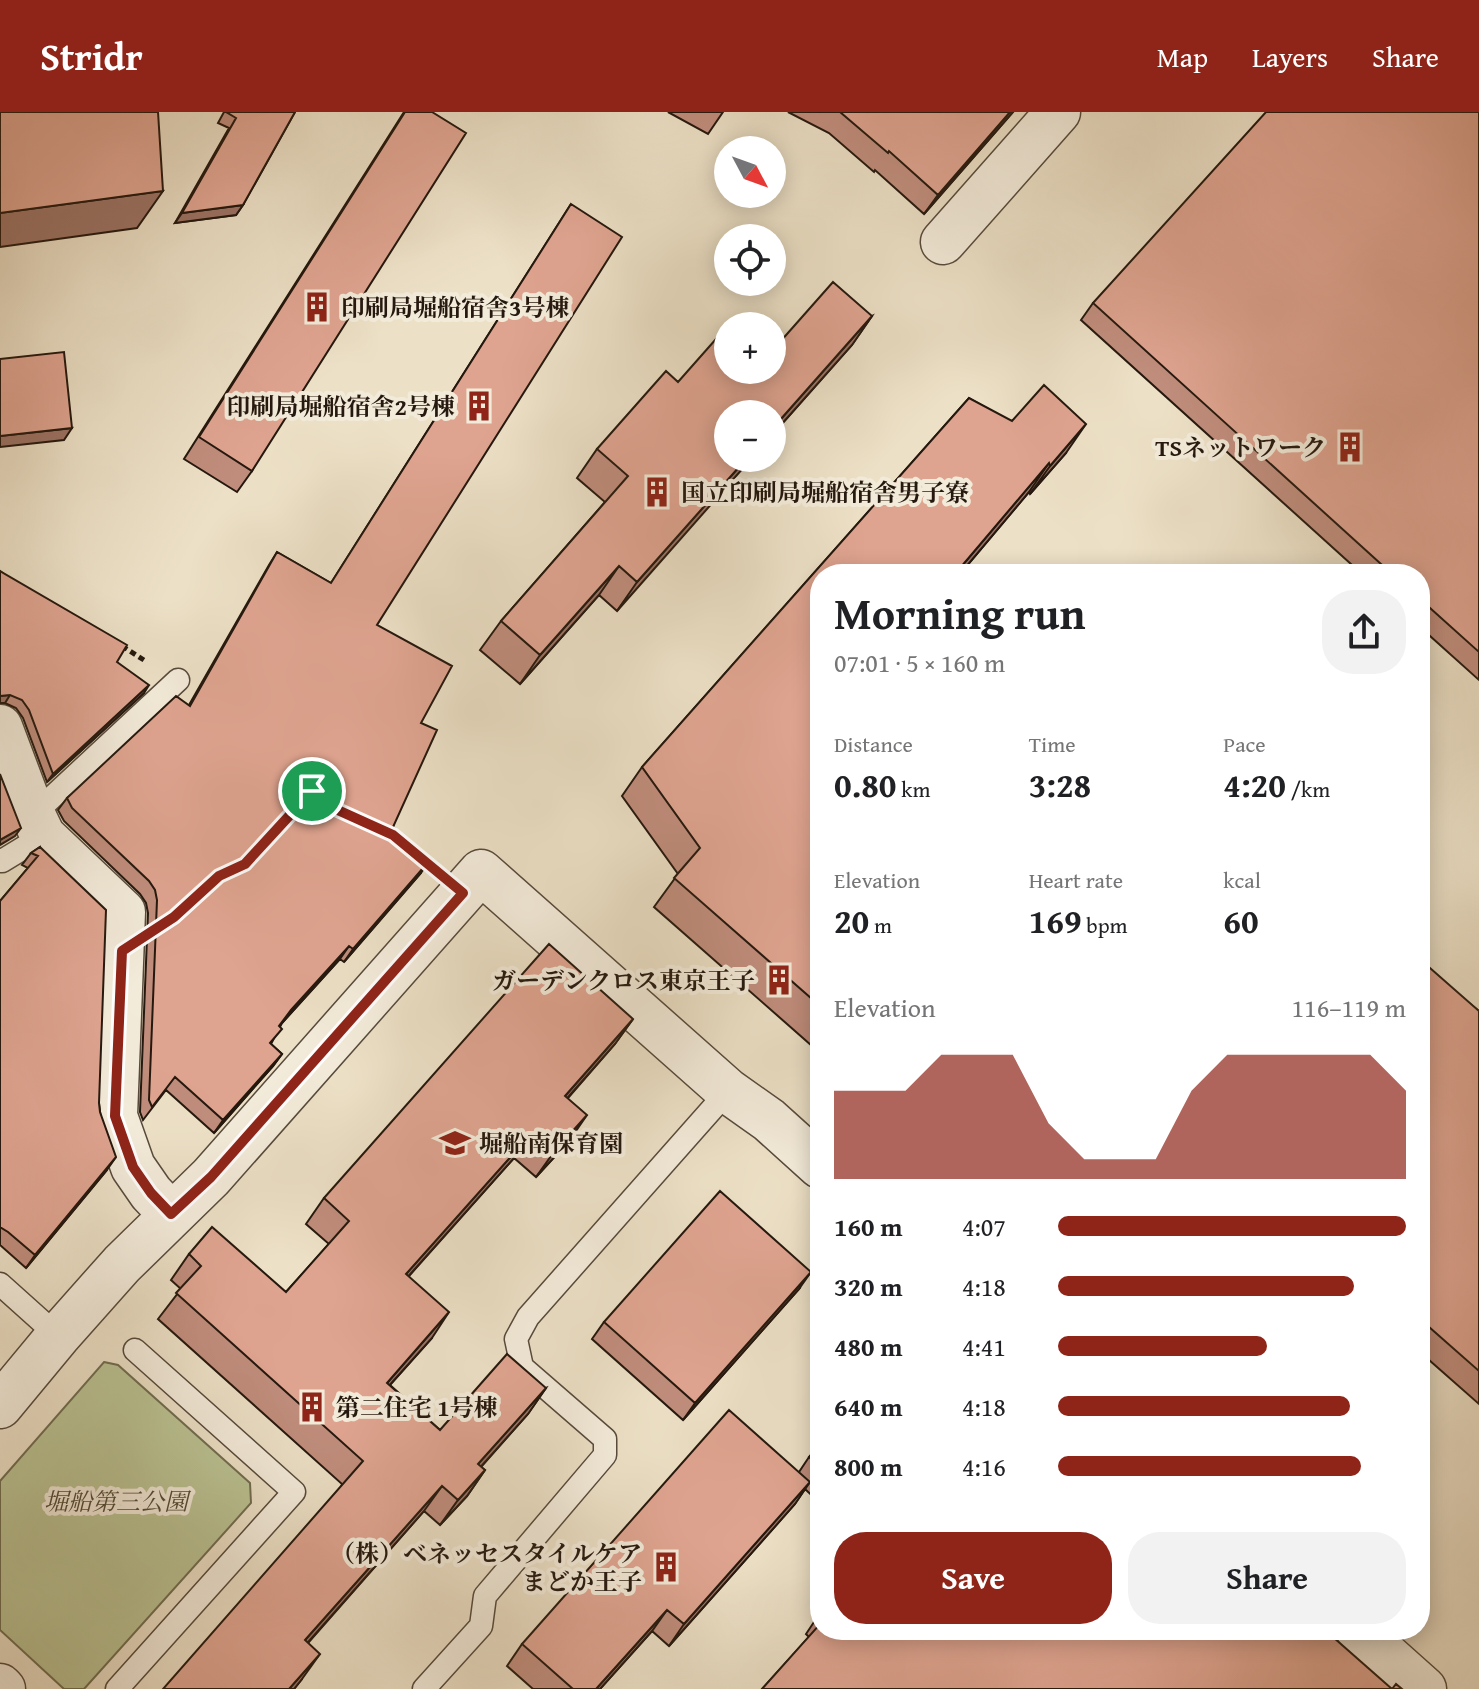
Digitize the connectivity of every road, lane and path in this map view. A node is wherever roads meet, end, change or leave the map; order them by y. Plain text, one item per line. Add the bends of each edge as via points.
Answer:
1 (1058, 112) edge
2 (943, 242) dead end
3 (110, 639) edge
4 (178, 680) joint
5 (0, 727) edge
6 (38, 826) junction
7 (0, 860) edge
8 (728, 1091) junction
9 (810, 1157) edge
10 (171, 1214) junction
11 (0, 1284) edge
12 (58, 1336) junction
13 (135, 1350) dead end
14 (0, 1406) edge
15 (1369, 1640) edge
16 (117, 1689) edge
17 (424, 1689) edge
18 (1424, 1689) edge

1 - 2 street
3 - 4 path
4 - 6 lane
5 - 6 street
6 - 7 lane
6 - 10 street via 123,912 115,1116 133,1167
8 - 9 street
8 - 10 street via 481,872 211,1177
8 - 17 lane via 528,1317 516,1339 522,1367 605,1439 605,1455 485,1596 481,1626
10 - 12 street
11 - 12 lane
12 - 14 street
13 - 16 lane via 294,1492
15 - 18 street

